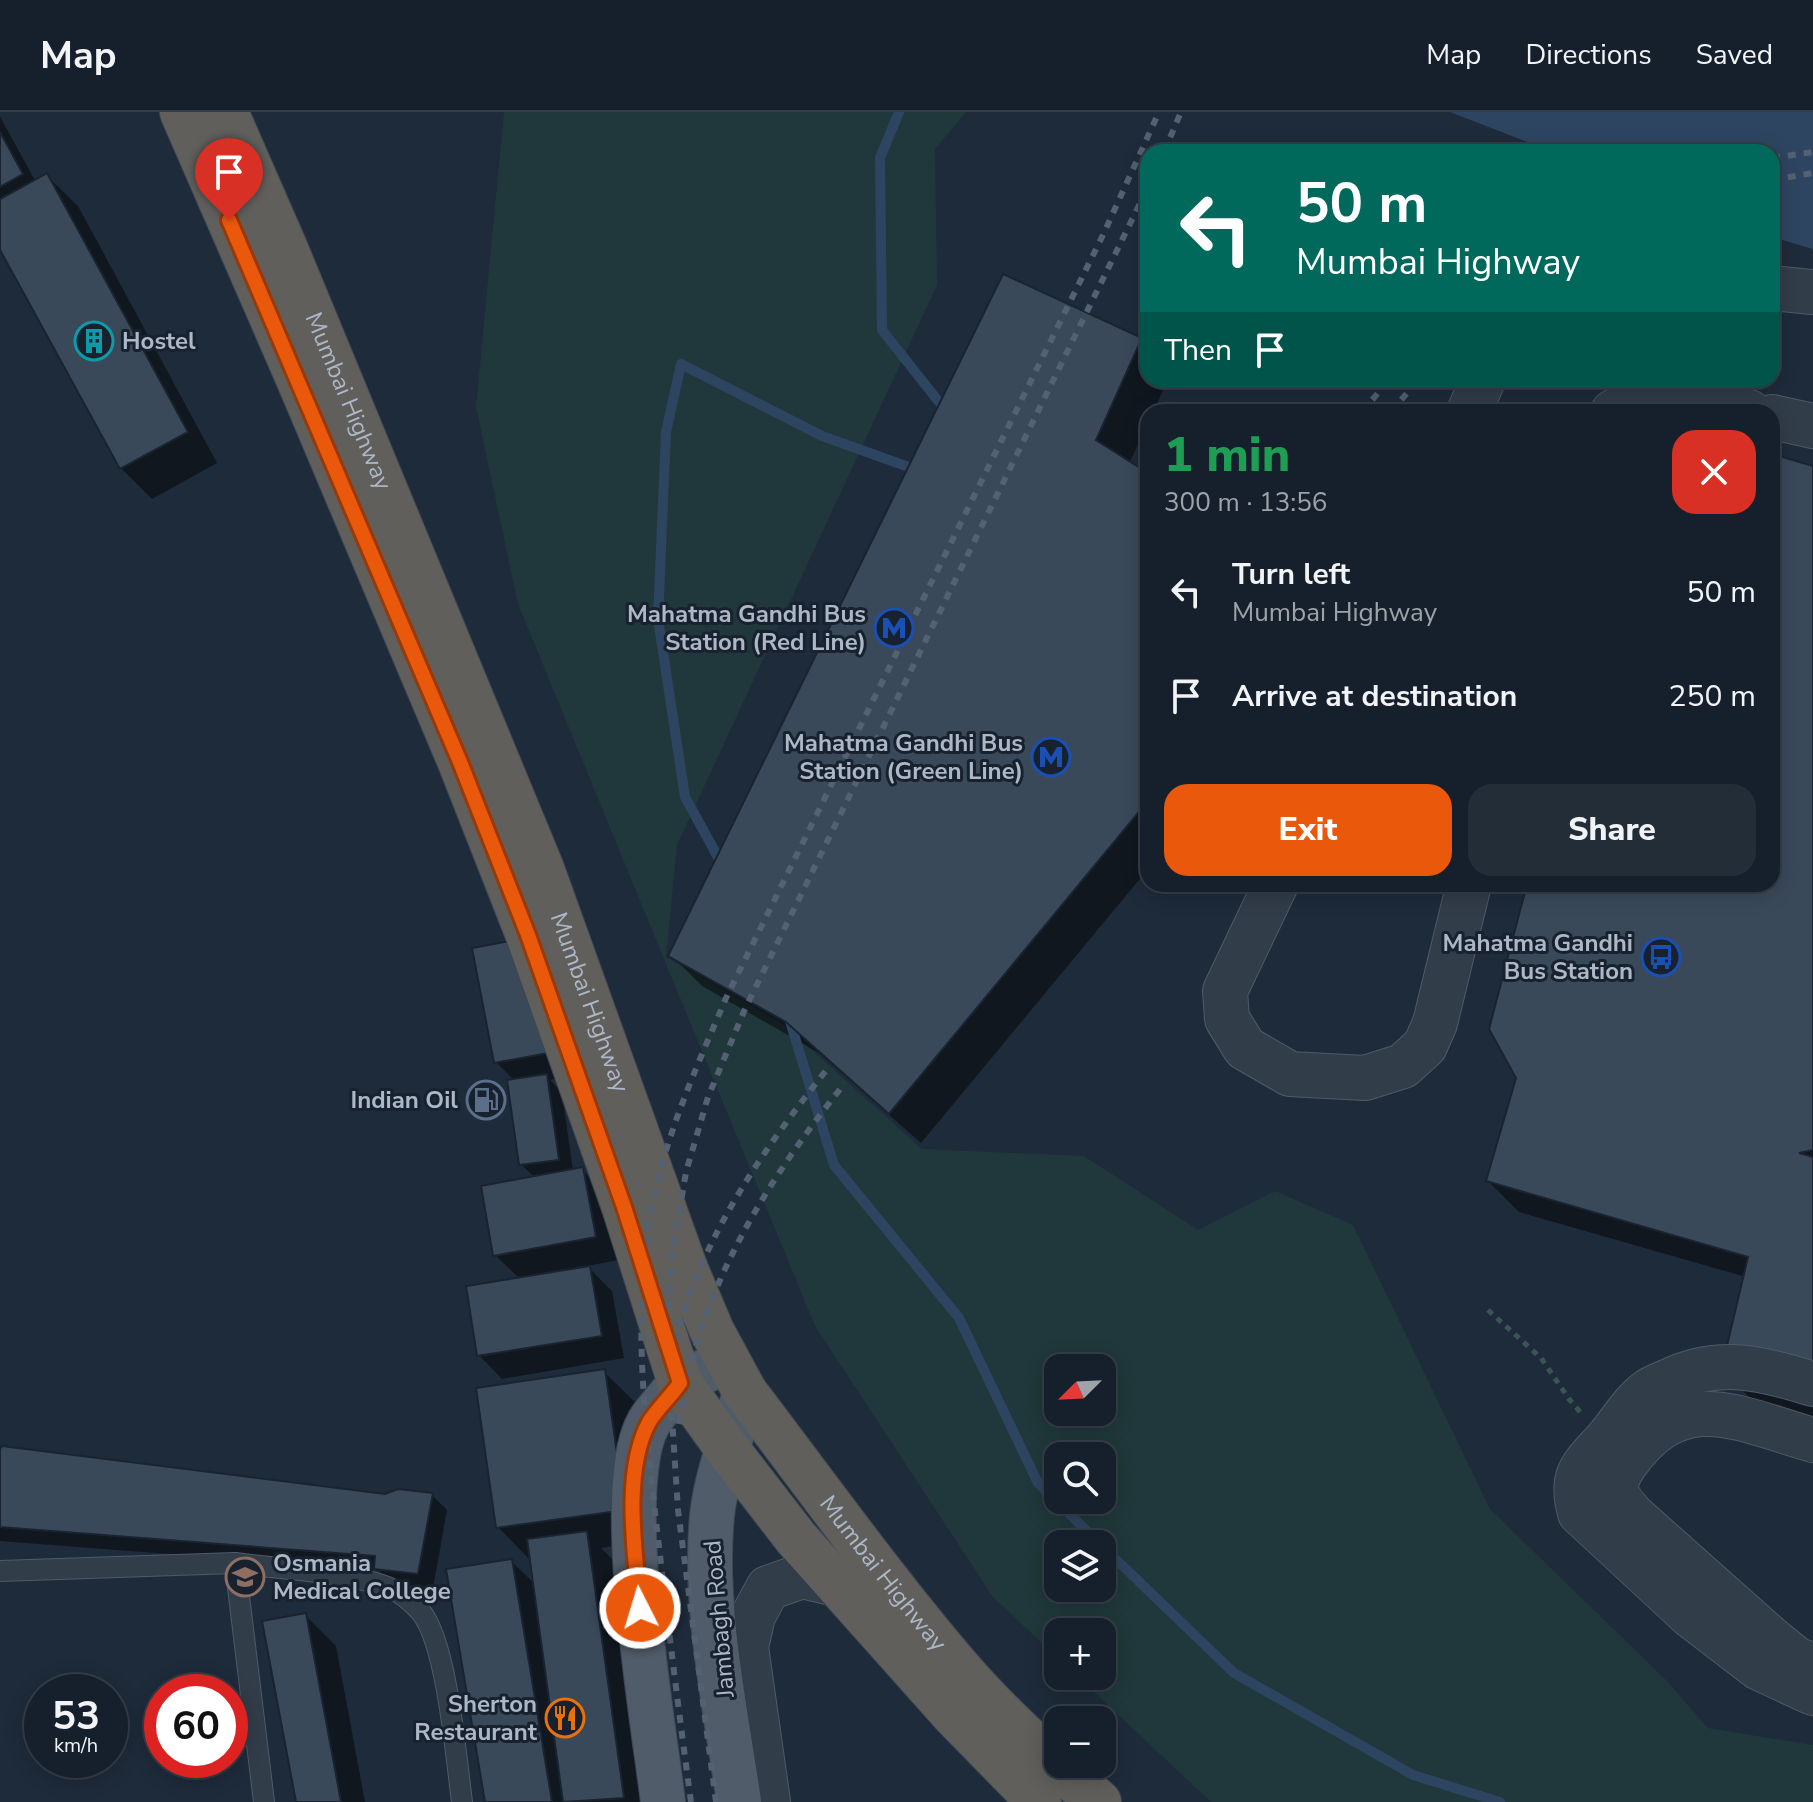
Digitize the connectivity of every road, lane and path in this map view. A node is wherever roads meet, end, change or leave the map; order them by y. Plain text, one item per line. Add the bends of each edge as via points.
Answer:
1 (182, 112) edge
2 (226, 112) edge
3 (1780, 289) edge
4 (1813, 292) edge
5 (1636, 404) edge
6 (1714, 404) edge
7 (1780, 419) edge
8 (1813, 426) edge
9 (1272, 892) edge
10 (1467, 892) edge
11 (1488, 1310) dead end
12 (736, 1377) junction
13 (680, 1383) junction
14 (1813, 1384) edge
15 (1813, 1440) edge
16 (728, 1450) junction
17 (1601, 1463) junction
18 (235, 1563) junction
19 (0, 1571) edge
20 (837, 1584) junction
21 (1813, 1666) edge
22 (1813, 1693) edge
23 (264, 1802) edge
24 (462, 1802) edge
25 (663, 1802) edge
26 (739, 1802) edge
27 (768, 1802) edge
28 (1039, 1802) edge
29 (1099, 1802) edge

1 - 13 highway, Mumbai Highway via 460,762 528,935
2 - 12 highway, Mumbai Highway via 542,869 685,1267
3 - 4 street
5 - 6 street via 1679,396
7 - 8 street
9 - 10 street via 1225,991 1227,1019 1245,1048 1290,1074 1365,1078 1403,1066 1425,1046
11 - 17 path via 1541,1358
12 - 13 main road
12 - 16 main road, Jambagh Road
12 - 29 highway, Mumbai Highway via 960,1669 1046,1758
13 - 16 highway, Mumbai Highway
13 - 25 main road via 650,1420 641,1442 633,1524
14 - 17 street via 1730,1365 1688,1372 1646,1392
15 - 17 street via 1731,1416 1688,1415 1656,1429 1616,1478
16 - 20 highway, Mumbai Highway
16 - 26 main road, Jambagh Road via 712,1512 709,1561
17 - 21 street via 1633,1516 1769,1637
17 - 22 street via 1575,1482 1580,1513 1690,1615 1759,1668
18 - 19 lane
18 - 23 lane
18 - 24 lane via 364,1580 394,1590 420,1611 440,1658
20 - 27 street via 802,1576 768,1588 753,1616 746,1647
20 - 28 highway, Mumbai Highway

